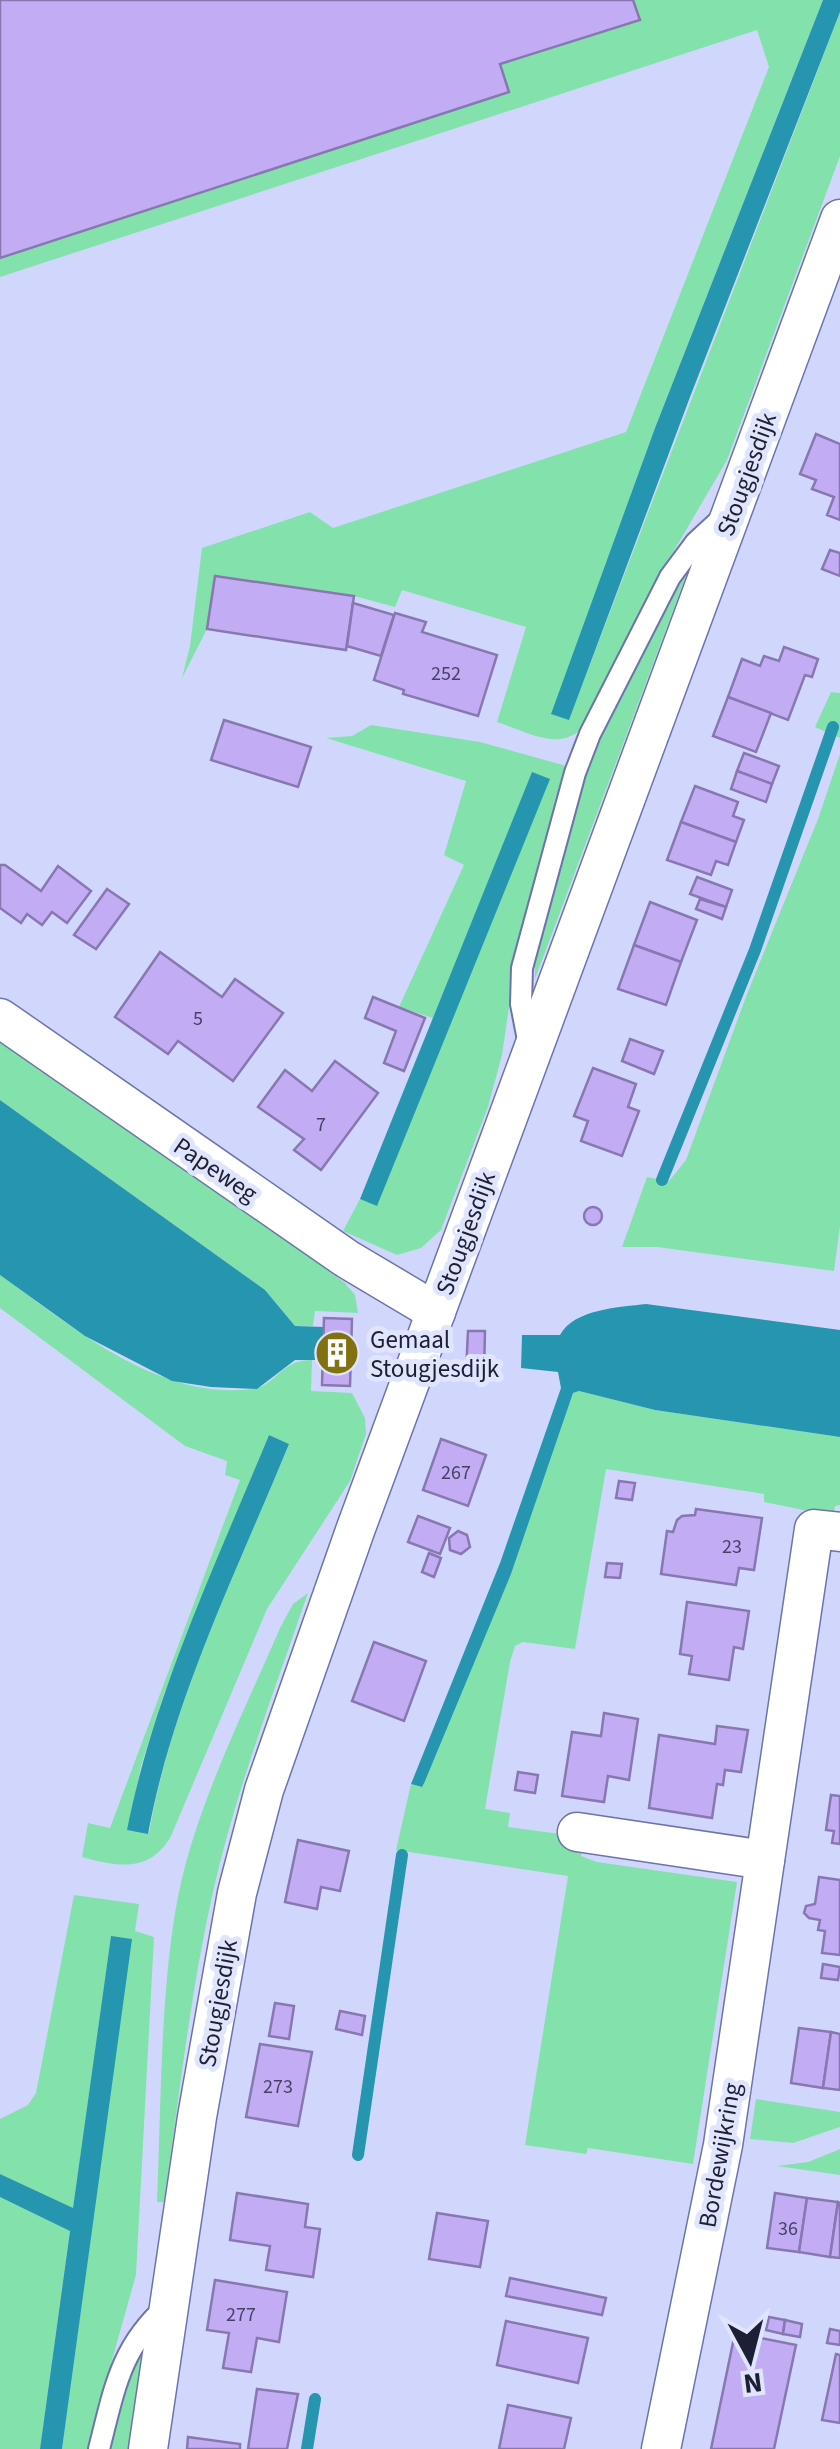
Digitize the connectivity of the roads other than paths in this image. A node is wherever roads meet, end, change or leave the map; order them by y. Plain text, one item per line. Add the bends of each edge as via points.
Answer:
1 (840, 219) edge
2 (734, 507) junction
3 (0, 1018) edge
4 (531, 1054) junction
5 (436, 1312) junction
6 (840, 1532) edge
7 (577, 1832) dead end
8 (766, 1860) junction
9 (169, 2305) junction
10 (99, 2449) edge
11 (148, 2449) edge
12 (661, 2449) edge

1 - 2 street, Stougjesdijk
2 - 4 street, Stougjesdijk
2 - 4 lane via 670,577 584,748 522,968
3 - 5 street, Papeweg via 348,1259
4 - 5 street, Stougjesdijk
5 - 9 street, Stougjesdijk via 246,1855
6 - 8 street, Bordewijkring via 814,1529
7 - 8 street
8 - 12 street, Bordewijkring via 723,2145
9 - 10 lane via 126,2356
9 - 11 street, Stougjesdijk

